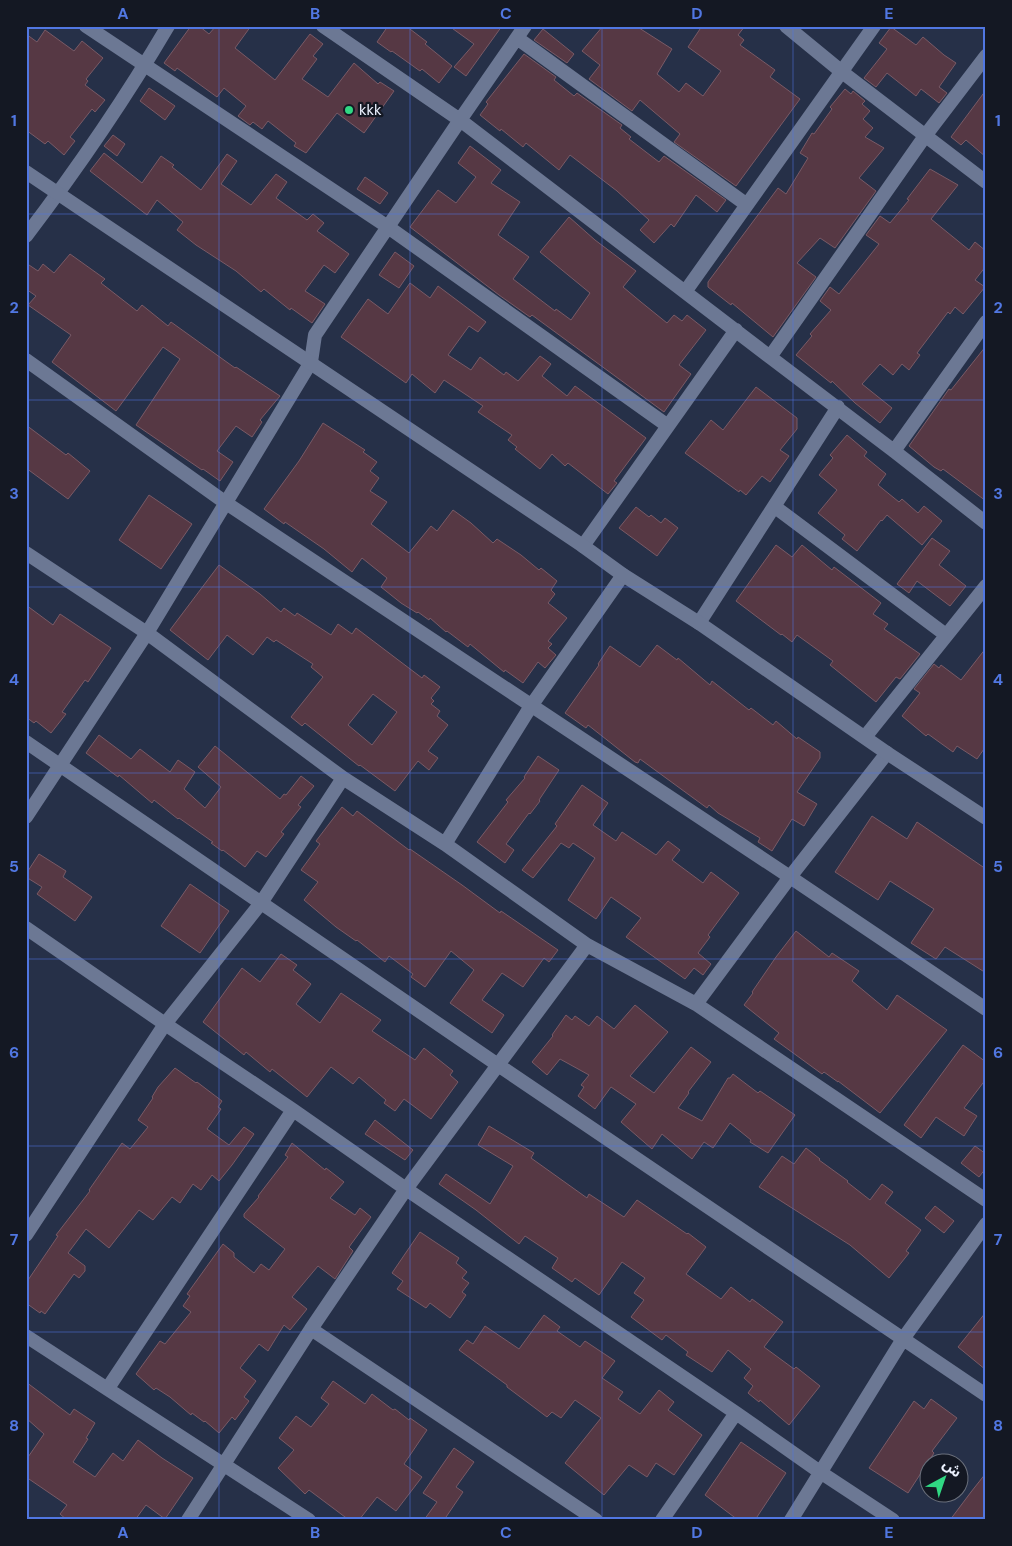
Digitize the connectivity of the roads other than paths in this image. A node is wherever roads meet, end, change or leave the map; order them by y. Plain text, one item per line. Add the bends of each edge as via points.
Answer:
1 (86, 26) edge
2 (168, 26) edge
3 (323, 26) edge
4 (786, 26) edge
5 (874, 26) edge
6 (521, 32) edge
7 (986, 56) edge
8 (144, 65) junction
9 (842, 72) junction
10 (460, 120) junction
11 (925, 136) junction
12 (26, 172) edge
13 (986, 182) edge
14 (59, 193) junction
15 (748, 205) junction
16 (388, 227) junction
17 (26, 236) edge
18 (685, 292) junction
19 (986, 322) edge
20 (736, 330) junction
21 (770, 358) junction
22 (26, 360) edge
23 (311, 362) junction
24 (838, 408) junction
25 (668, 426) junction
26 (894, 451) junction
27 (226, 502) junction
28 (775, 508) junction
29 (986, 523) edge
30 (583, 546) junction
31 (26, 553) edge
32 (623, 575) junction
33 (986, 586) edge
34 (699, 623) junction
35 (147, 633) junction
36 (946, 635) junction
37 (531, 706) junction
38 (865, 737) junction
39 (26, 742) edge
40 (887, 753) junction
41 (60, 765) junction
42 (342, 778) junction
43 (26, 817) edge
44 (986, 818) edge
45 (445, 844) junction
46 (790, 877) junction
47 (261, 903) junction
48 (26, 928) edge
49 (587, 945) junction
50 (696, 1004) junction
51 (986, 1009) edge
52 (165, 1024) junction
53 (498, 1065) junction
54 (293, 1110) junction
55 (406, 1189) junction
56 (986, 1200) edge
57 (986, 1224) edge
58 (26, 1235) edge
59 (311, 1329) junction
60 (26, 1336) edge
61 (903, 1339) junction
62 (108, 1388) junction
63 (986, 1395) edge
64 (736, 1413) junction
65 (224, 1463) junction
66 (820, 1472) junction
67 (188, 1520) edge
68 (309, 1520) edge
69 (596, 1520) edge
70 (662, 1520) edge
71 (791, 1520) edge
72 (893, 1520) edge

1 - 8 street
2 - 8 street
3 - 10 street
4 - 9 street
5 - 9 street
6 - 10 street
6 - 15 street
7 - 11 street
8 - 14 street
8 - 16 street
9 - 11 street
9 - 15 street
10 - 16 street
10 - 18 street
11 - 13 street
11 - 21 street
12 - 14 street
14 - 17 street
14 - 23 street
15 - 18 street
16 - 23 street via 315,335
16 - 25 street
18 - 20 street
19 - 26 street
20 - 21 street
20 - 25 street
21 - 24 street
22 - 27 street
23 - 27 street
23 - 30 street
24 - 26 street
24 - 28 street
25 - 30 street
26 - 29 street
27 - 35 street
27 - 37 street
28 - 34 street
28 - 36 street
30 - 32 street
31 - 35 street
32 - 34 street
32 - 37 street
33 - 36 street
34 - 38 street
35 - 41 street
35 - 42 street
36 - 38 street
37 - 45 street
37 - 46 street
38 - 40 street
39 - 41 street
40 - 44 street
40 - 46 street
41 - 43 street
41 - 47 street
42 - 45 street
42 - 47 street
45 - 49 street
46 - 50 street
46 - 51 street
47 - 52 street
47 - 53 street
48 - 52 street
49 - 50 street
49 - 53 street
50 - 56 street
52 - 54 street
52 - 58 street
53 - 55 street
53 - 61 street
54 - 55 street
54 - 62 street
55 - 59 street
55 - 64 street
57 - 61 street
59 - 65 street
59 - 69 street
60 - 62 street
61 - 63 street
61 - 66 street
62 - 65 street
64 - 66 street
64 - 70 street
65 - 67 street
65 - 68 street
66 - 71 street
66 - 72 street

